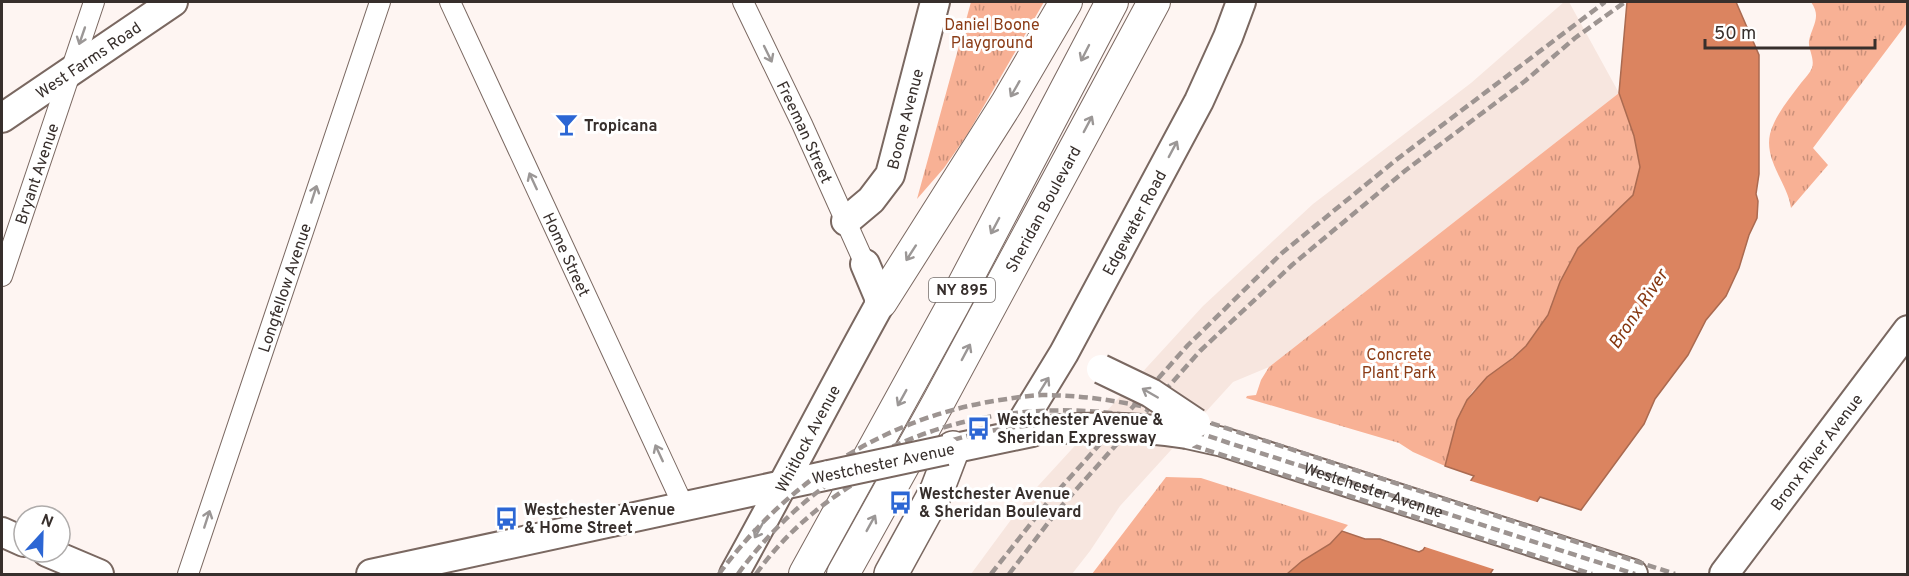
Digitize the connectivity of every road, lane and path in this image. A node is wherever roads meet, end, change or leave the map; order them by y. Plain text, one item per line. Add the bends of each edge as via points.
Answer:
1 (94, 2) edge
2 (173, 2) edge
3 (380, 2) edge
4 (450, 2) edge
5 (743, 2) edge
6 (935, 2) edge
7 (1066, 2) edge
8 (1112, 2) edge
9 (1154, 2) edge
10 (1241, 2) edge
11 (70, 71) junction
12 (2, 118) edge
13 (846, 221) junction
14 (865, 264) joint
15 (2, 276) edge
16 (881, 302) junction
17 (1908, 330) edge
18 (1064, 353) junction
19 (1192, 428) junction
20 (1014, 435) junction
21 (950, 449) junction
22 (783, 485) junction
23 (684, 507) junction
24 (72, 563) edge
25 (99, 574) edge
26 (188, 574) edge
27 (371, 574) edge
28 (734, 574) edge
29 (805, 574) edge
30 (843, 574) edge
31 (891, 574) edge
32 (1633, 574) edge
33 (1724, 574) edge

1 -> 11 street, Bryant Avenue
2 - 11 main road, West Farms Road
26 -> 3 street, Longfellow Avenue
23 -> 4 street, Home Street
5 -> 13 street, Freeman Street
6 - 13 main road, Boone Avenue via 890,175 871,200
7 -> 16 main road
8 -> 29 main road, Sheridan Boulevard / NY 895 via 953,305
30 -> 9 main road, Sheridan Boulevard / NY 895
18 -> 10 main road, Edgewater Road via 1203,92
11 - 12 main road, West Farms Road
11 - 15 street, Bryant Avenue
13 - 14 street, Freeman Street
14 - 16 main road
16 - 22 main road, Whitlock Avenue
17 - 33 main road, Bronx River Avenue
19 -> 18 main road, Westchester Avenue, bridge via 1151,393
20 -> 18 main road, Edgewater Road
19 - 20 main road, Westchester Avenue, bridge via 1082,428
19 - 32 main road, Westchester Avenue via 1223,442
20 - 21 main road, Westchester Avenue
21 - 22 main road, Westchester Avenue, bridge
21 - 31 highway via 938,490
22 - 23 main road, Westchester Avenue
22 -> 28 main road, Whitlock Avenue
23 - 27 main road, Westchester Avenue
24 - 25 main road

